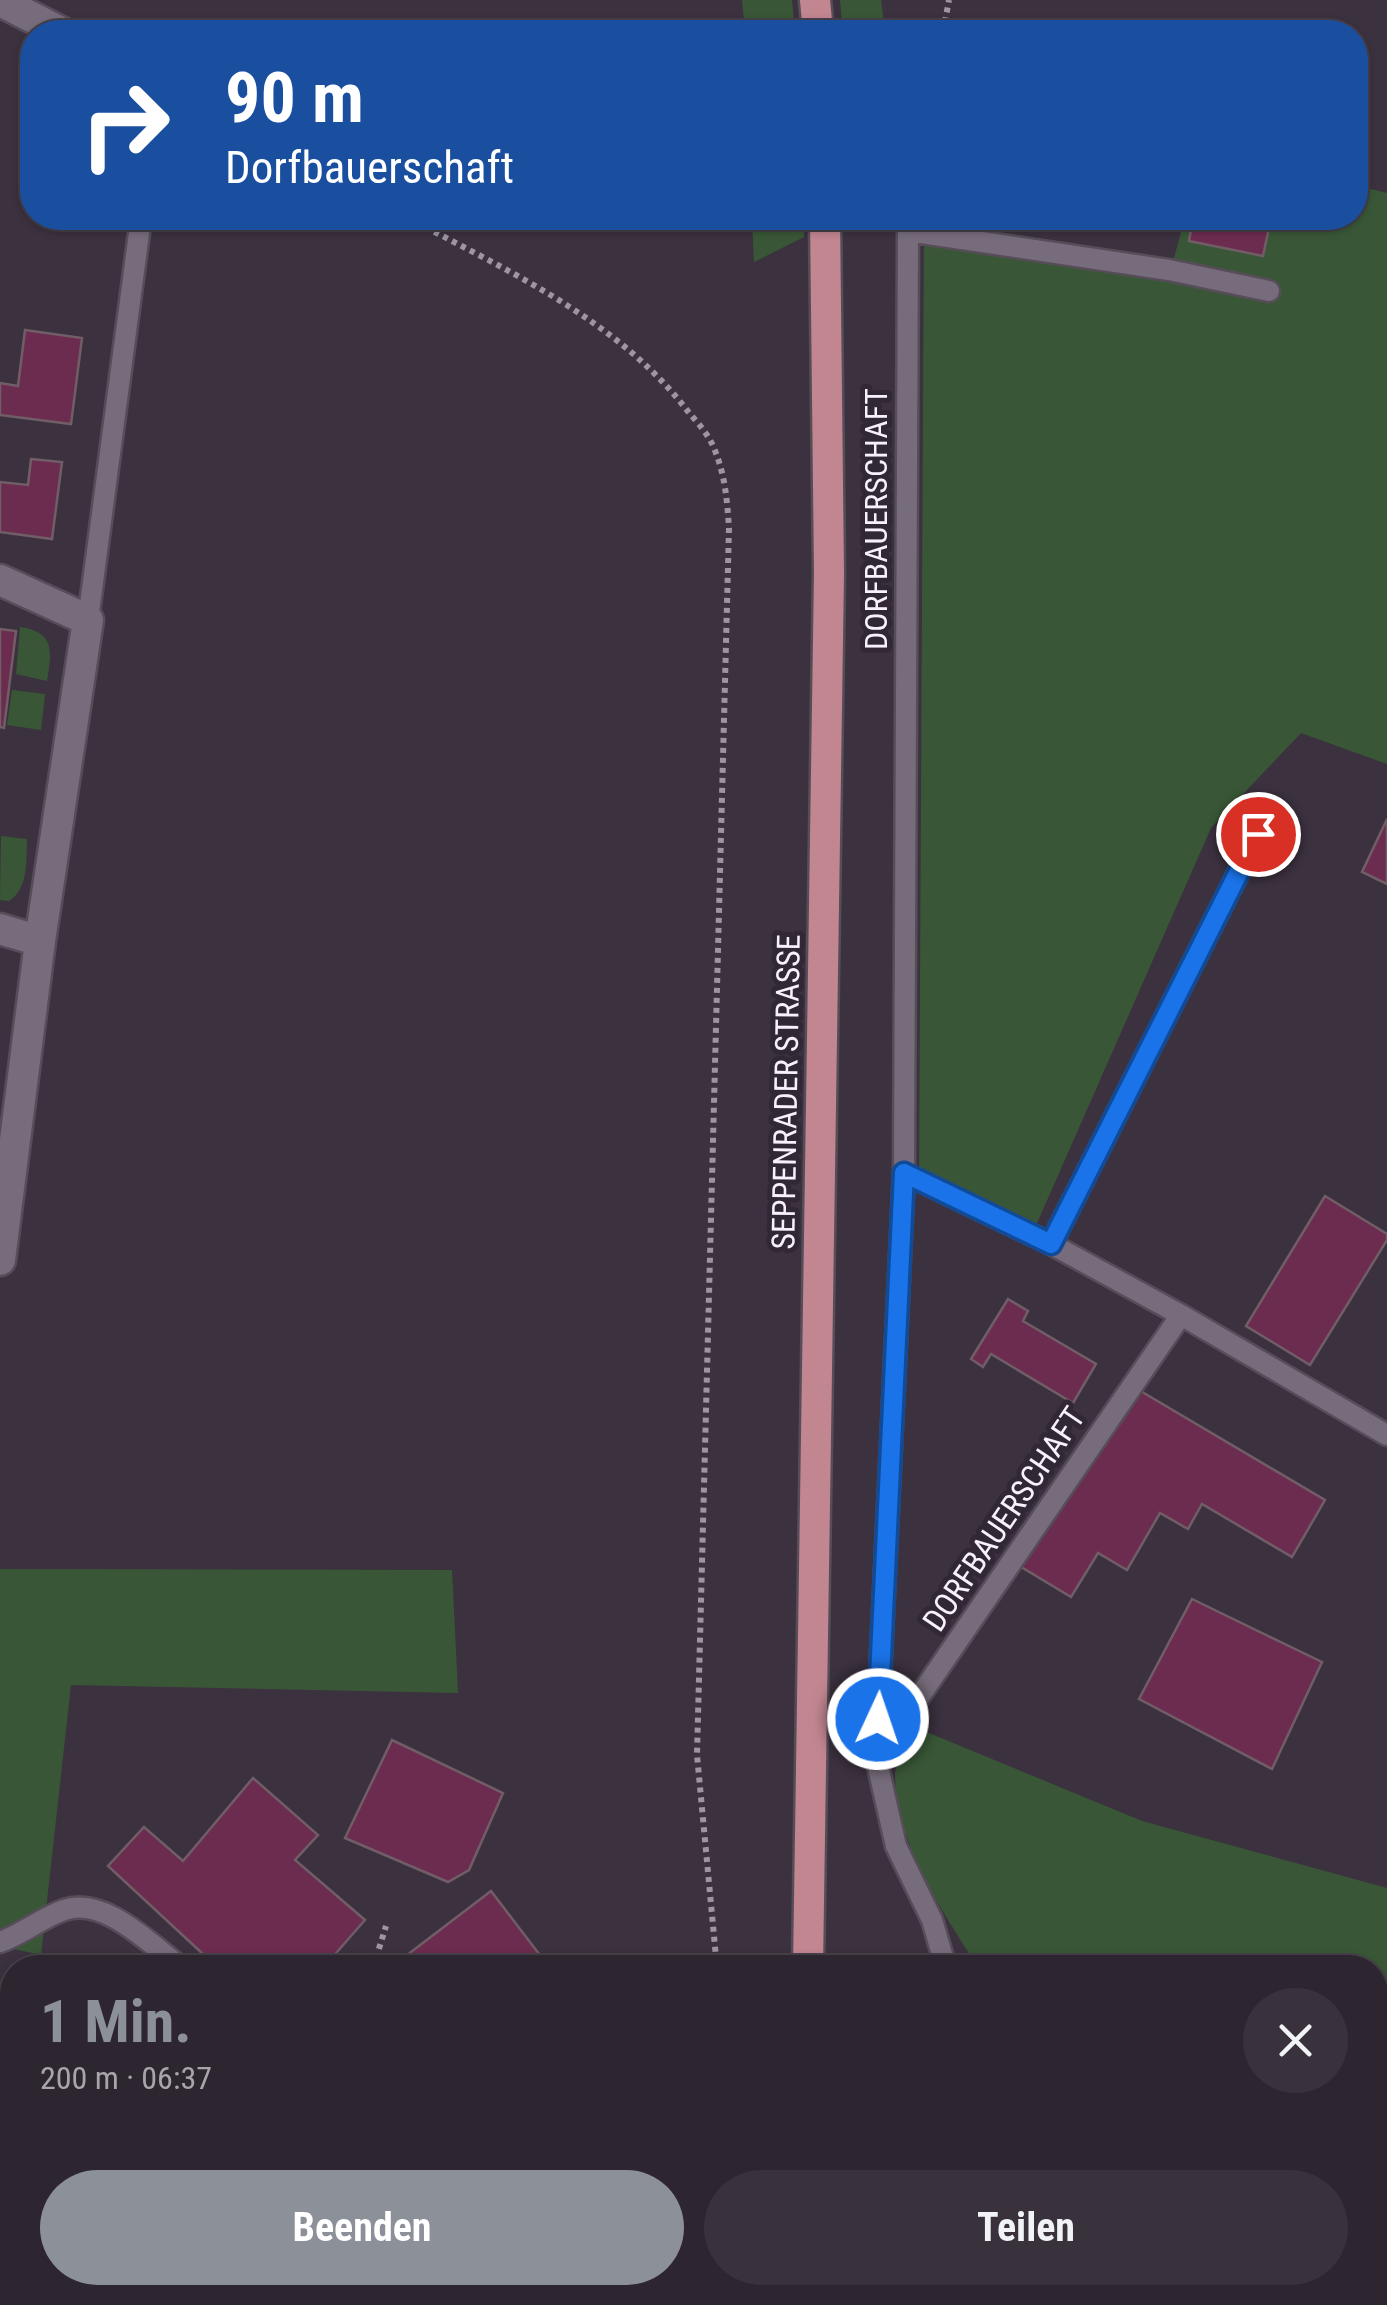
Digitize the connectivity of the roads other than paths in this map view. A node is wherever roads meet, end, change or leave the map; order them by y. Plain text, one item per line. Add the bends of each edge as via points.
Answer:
1 (0, 1) edge
2 (38, 20) edge
3 (139, 230) edge
4 (826, 230) edge
5 (1269, 290) dead end
6 (0, 580) edge
7 (88, 620) junction
8 (1258, 834) dead end
9 (0, 929) edge
10 (40, 941) junction
11 (904, 1173) junction
12 (1051, 1244) junction
13 (0, 1260) edge
14 (1181, 1314) junction
15 (1387, 1434) edge
16 (876, 1758) junction
17 (0, 1942) edge
18 (164, 1955) edge
19 (808, 1955) edge
20 (942, 1955) edge

1 - 2 street
3 - 7 lane
4 - 19 main road, SEPPENRADER STRASSE via 828,573
5 - 11 lane, DORFBAUERSCHAFT via 908,231
6 - 7 street
7 - 10 street
8 - 12 lane
9 - 10 street
10 - 13 street
11 - 12 lane
11 - 16 lane, DORFBAUERSCHAFT
12 - 14 lane
14 - 15 lane
14 - 16 lane, DORFBAUERSCHAFT
16 - 20 lane, DORFBAUERSCHAFT via 896,1846
17 - 18 lane via 85,1907

